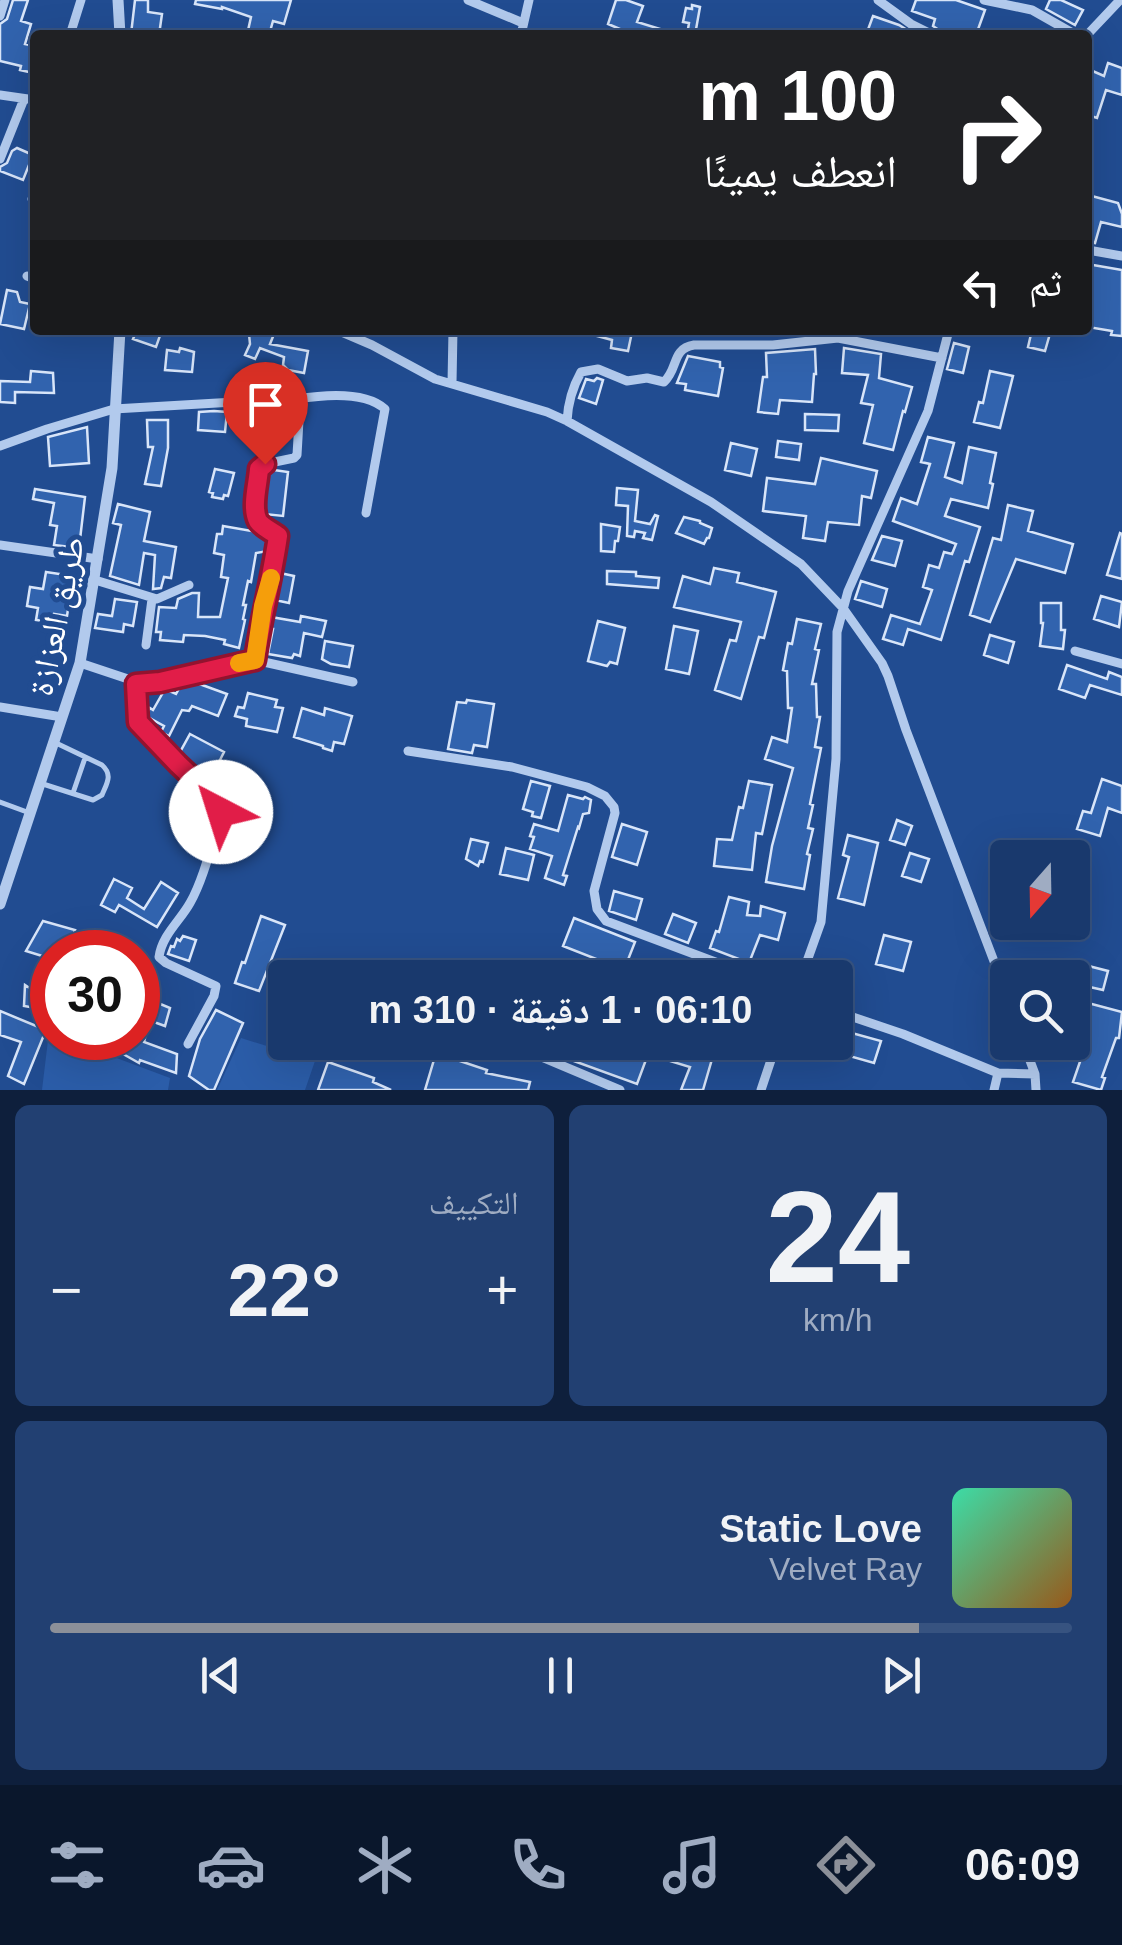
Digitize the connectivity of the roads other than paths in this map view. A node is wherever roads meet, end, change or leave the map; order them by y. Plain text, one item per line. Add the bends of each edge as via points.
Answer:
1 (6, 0) edge
2 (81, 0) edge
3 (118, 0) edge
4 (468, 0) edge
5 (529, 0) edge
6 (878, 0) edge
7 (984, 0) edge
8 (1120, 0) edge
9 (1110, 10) junction
10 (1122, 13) edge
11 (0, 16) edge
12 (523, 23) junction
13 (72, 30) edge
14 (120, 30) edge
15 (522, 30) edge
16 (923, 30) edge
17 (1067, 30) edge
18 (1092, 30) edge
19 (0, 95) edge
20 (30, 99) edge
21 (0, 159) edge
22 (1092, 251) edge
23 (1122, 256) edge
24 (120, 335) edge
25 (351, 335) edge
26 (453, 335) edge
27 (948, 335) edge
28 (942, 358) junction
29 (452, 383) junction
30 (297, 399) junction
31 (114, 408) junction
32 (567, 420) junction
33 (0, 446) edge
34 (366, 513) dead end
35 (0, 545) edge
36 (98, 560) junction
37 (94, 580) junction
38 (189, 585) dead end
39 (152, 599) junction
40 (843, 608) junction
41 (146, 645) dead end
42 (1075, 651) dead end
43 (255, 660) junction
44 (80, 663) junction
45 (1122, 664) edge
46 (354, 682) dead end
47 (136, 684) junction
48 (0, 707) edge
49 (62, 717) junction
50 (54, 742) junction
51 (408, 751) dead end
52 (85, 757) junction
53 (40, 783) junction
54 (72, 793) junction
55 (0, 802) edge
56 (30, 814) junction
57 (0, 904) edge
58 (710, 960) edge
59 (807, 960) edge
60 (992, 960) edge
61 (853, 1017) edge
62 (188, 1044) dead end
63 (549, 1060) edge
64 (771, 1060) edge
65 (1030, 1060) edge
66 (998, 1072) junction
67 (1035, 1074) junction
68 (620, 1090) edge
69 (760, 1090) edge
70 (994, 1090) edge
71 (1036, 1090) edge

1 - 11 street
2 - 13 street
3 - 14 street
4 - 12 street
5 - 12 street
6 - 16 street
7 - 17 street via 1032,10
8 - 9 street
9 - 10 street
9 - 18 street
12 - 15 street
19 - 20 street
20 - 21 street
22 - 23 street
24 - 31 street, طريق العزازة
25 - 29 street
26 - 29 street
27 - 28 street
28 - 32 street via 838,338 694,345 680,350 664,382 628,381 598,369 581,372
28 - 40 street via 928,411
29 - 32 street
30 - 31 street
30 - 34 street via 336,395 385,409
30 - 43 street via 297,455 259,469 255,510 278,536
31 - 33 street
31 - 36 street, طريق العزازة
32 - 40 street via 712,502 801,564
35 - 36 street
36 - 37 street, طريق العزازة
37 - 39 street
37 - 44 street, طريق العزازة
38 - 39 street
39 - 41 street
40 - 59 street via 821,922
40 - 60 street via 888,676
42 - 45 street
43 - 46 street
43 - 47 street
44 - 47 street
44 - 49 street, طريق العزازة
47 - 62 street via 138,722 224,805 194,896 160,948 166,963 216,986
48 - 49 street
49 - 50 street, طريق العزازة
50 - 52 lane
50 - 53 street, طريق العزازة
51 - 58 street via 512,767 605,796 615,813 594,891 602,917
52 - 54 lane
52 - 54 lane via 110,777 99,798
53 - 54 lane
53 - 56 street, طريق العزازة
55 - 56 lane
56 - 57 street, طريق العزازة
61 - 66 street
63 - 68 street
64 - 69 street
65 - 67 street
66 - 67 street
66 - 70 street
67 - 71 street

